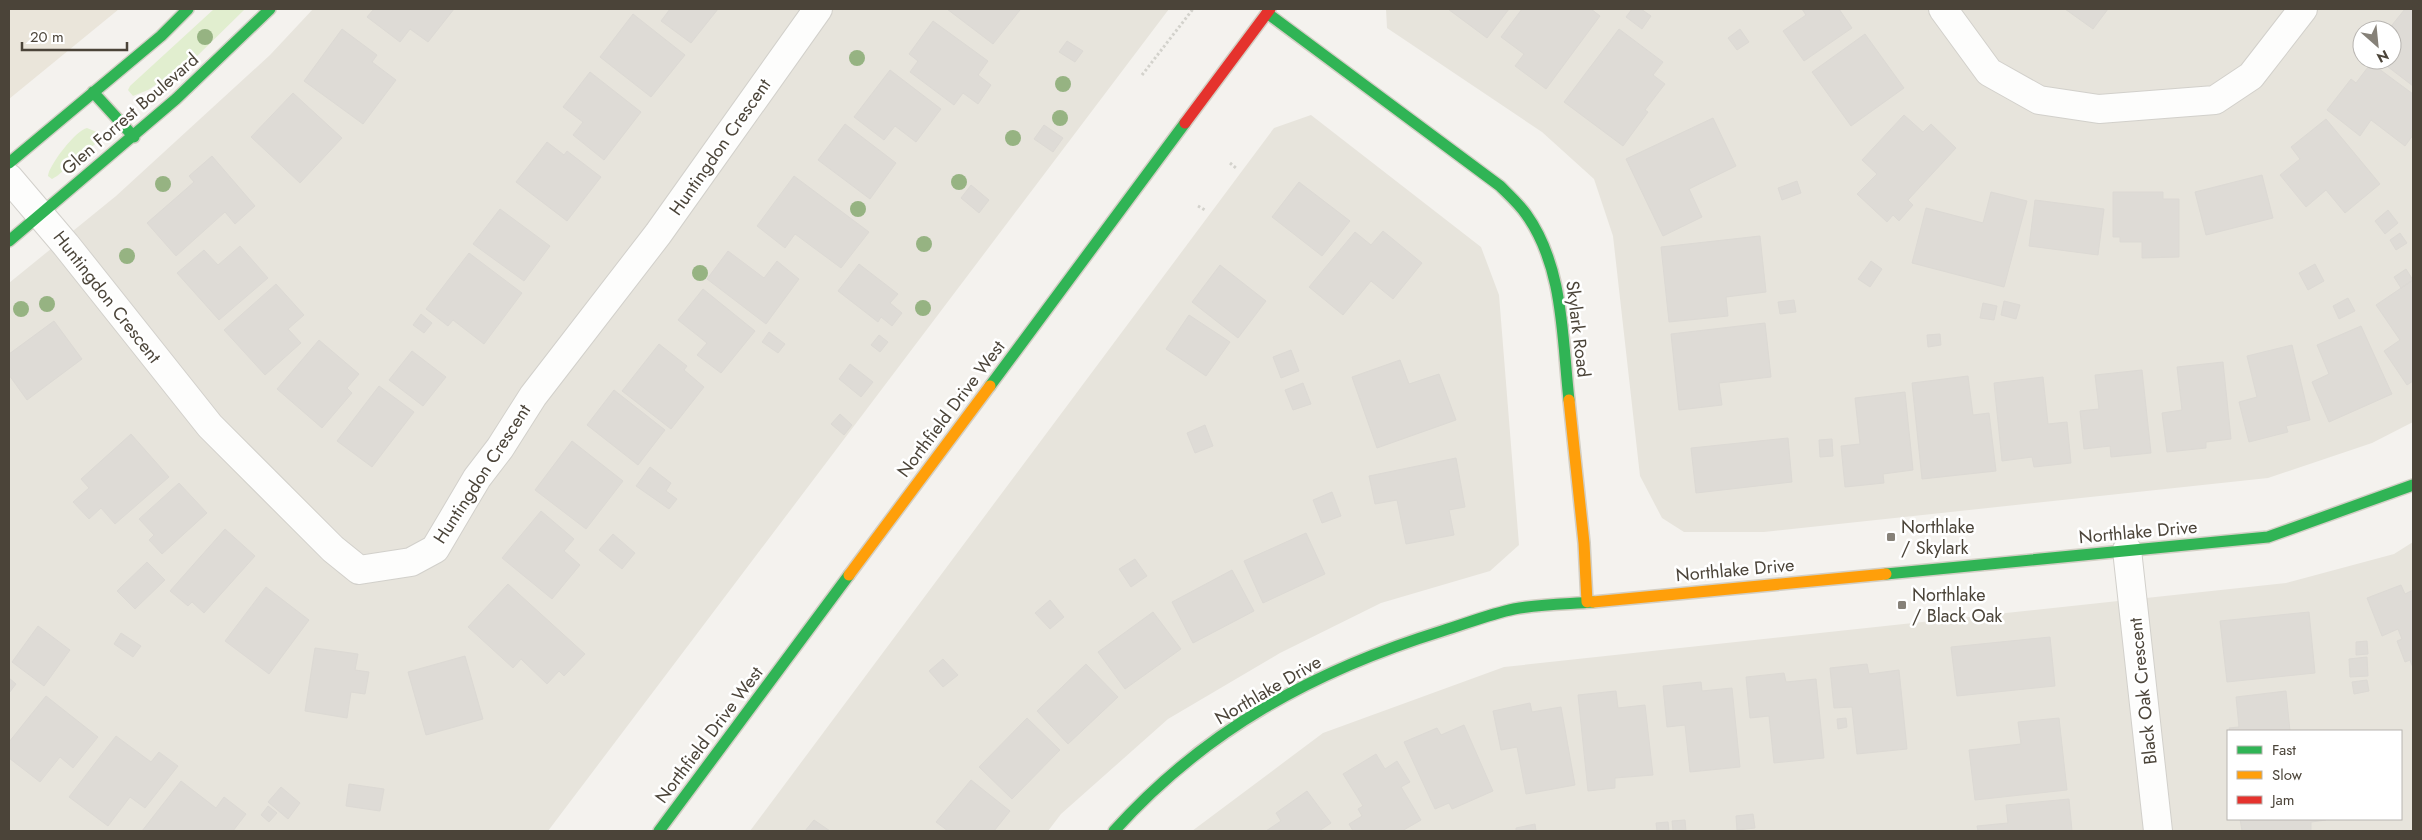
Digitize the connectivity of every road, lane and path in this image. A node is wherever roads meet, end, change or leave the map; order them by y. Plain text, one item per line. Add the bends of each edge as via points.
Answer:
1 (188, 9) edge
2 (270, 9) edge
3 (818, 9) edge
4 (1193, 9) edge
5 (1943, 9) edge
6 (2303, 9) edge
7 (1269, 11) edge
8 (1142, 75) dead end
9 (93, 92) junction
10 (134, 137) junction
11 (9, 163) edge
12 (1230, 164) dead end
13 (1236, 168) dead end
14 (9, 178) edge
15 (1198, 206) dead end
16 (1205, 210) dead end
17 (41, 215) junction
18 (9, 241) edge
19 (2413, 485) edge
20 (2127, 550) junction
21 (1587, 602) junction
22 (659, 831) edge
23 (1114, 831) edge
24 (2158, 831) edge

1 - 9 street via 161,36
2 - 10 street, Glen Forrest Boulevard
3 - 17 street, Huntingdon Crescent via 658,234 533,396 477,478 435,548 411,562 359,570 333,549 210,426
4 - 8 path
5 - 6 street via 1989,72 2039,100 2099,109 2215,100 2251,76
7 - 21 street, Skylark Road via 1500,186 1526,214 1544,245 1557,288 1584,543
7 - 22 street, Northfield Drive West
9 - 10 street
9 - 11 street
10 - 17 street, Glen Forrest Boulevard
12 - 13 path
14 - 17 street, Huntingdon Crescent
15 - 16 path
17 - 18 street, Glen Forrest Boulevard
19 - 20 street, Northlake Drive via 2268,537
20 - 21 street, Northlake Drive
20 - 24 street, Black Oak Crescent
21 - 23 street, Northlake Drive via 1503,612 1404,643 1317,678 1256,713 1197,754 1150,792

